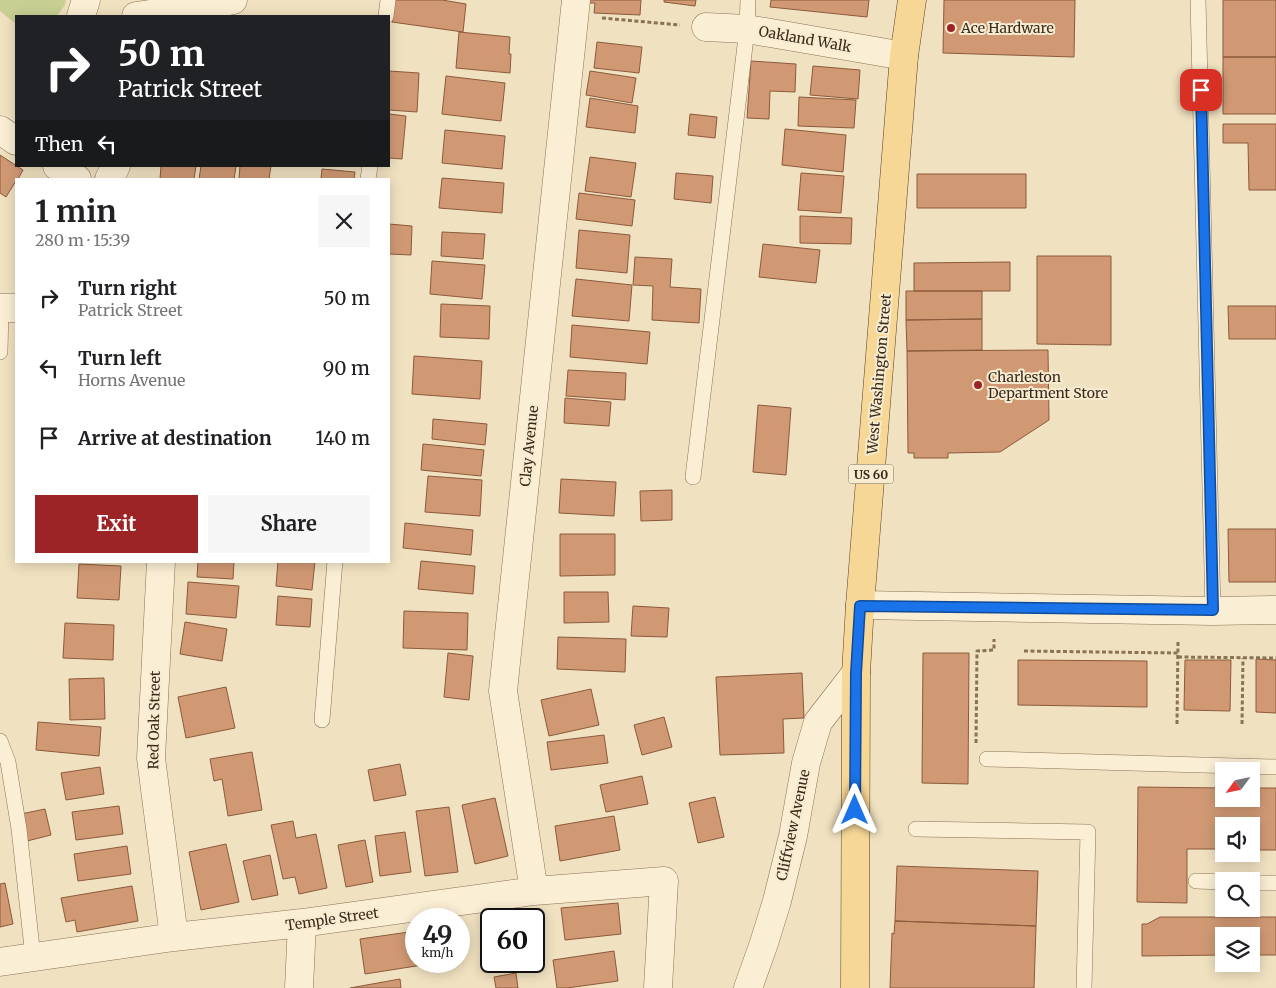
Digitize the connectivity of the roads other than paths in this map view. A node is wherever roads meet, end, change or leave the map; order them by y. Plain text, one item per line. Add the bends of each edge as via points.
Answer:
1 (86, 0) edge
2 (233, 0) edge
3 (388, 0) edge
4 (748, 0) edge
5 (912, 0) edge
6 (1198, 0) edge
7 (575, 8) edge
8 (81, 15) edge
9 (143, 15) edge
10 (386, 15) edge
11 (706, 27) road end
12 (748, 29) junction
13 (904, 56) junction
14 (0, 130) edge
15 (15, 140) edge
16 (59, 167) edge
17 (75, 178) edge
18 (6, 308) edge
19 (0, 352) edge
20 (694, 477) dead end
21 (161, 563) edge
22 (335, 563) edge
23 (860, 606) junction
24 (1213, 610) junction
25 (1276, 610) edge
26 (856, 673) junction
27 (322, 720) dead end
28 (0, 742) edge
29 (982, 755) road end
30 (1276, 767) edge
31 (916, 829) dead end
32 (1196, 881) dead end
33 (1215, 882) edge
34 (1260, 883) edge
35 (1276, 883) edge
36 (534, 891) junction
37 (302, 923) junction
38 (174, 937) junction
39 (33, 957) junction
40 (0, 962) edge
41 (299, 988) edge
42 (658, 988) edge
43 (748, 988) edge
44 (854, 988) edge
45 (1084, 988) edge

1 - 8 street
2 - 9 street
3 - 10 lane
4 - 12 lane
5 - 13 main road, West Washington Street / US 60
6 - 24 lane
7 - 36 street, Clay Avenue via 504,691
11 - 12 street, Oakland Walk
12 - 13 street, Oakland Walk
12 - 20 lane
13 - 23 main road, West Washington Street / US 60
14 - 15 street
16 - 17 street
18 - 19 lane
21 - 38 street, Red Oak Street via 150,758
22 - 27 lane
23 - 24 street
23 - 26 main road, West Washington Street / US 60
24 - 25 street
26 - 43 street, Cliffview Avenue via 818,722 806,763 777,901
26 - 44 main road, West Washington Street / US 60
28 - 39 lane via 8,762 19,829
29 - 30 lane
31 - 45 lane via 1088,832
32 - 33 lane
34 - 35 lane
36 - 37 street, Temple Street
36 - 42 street, Temple Street via 664,880
37 - 38 street, Temple Street
37 - 41 street
38 - 39 street, Temple Street
39 - 40 street, Temple Street

